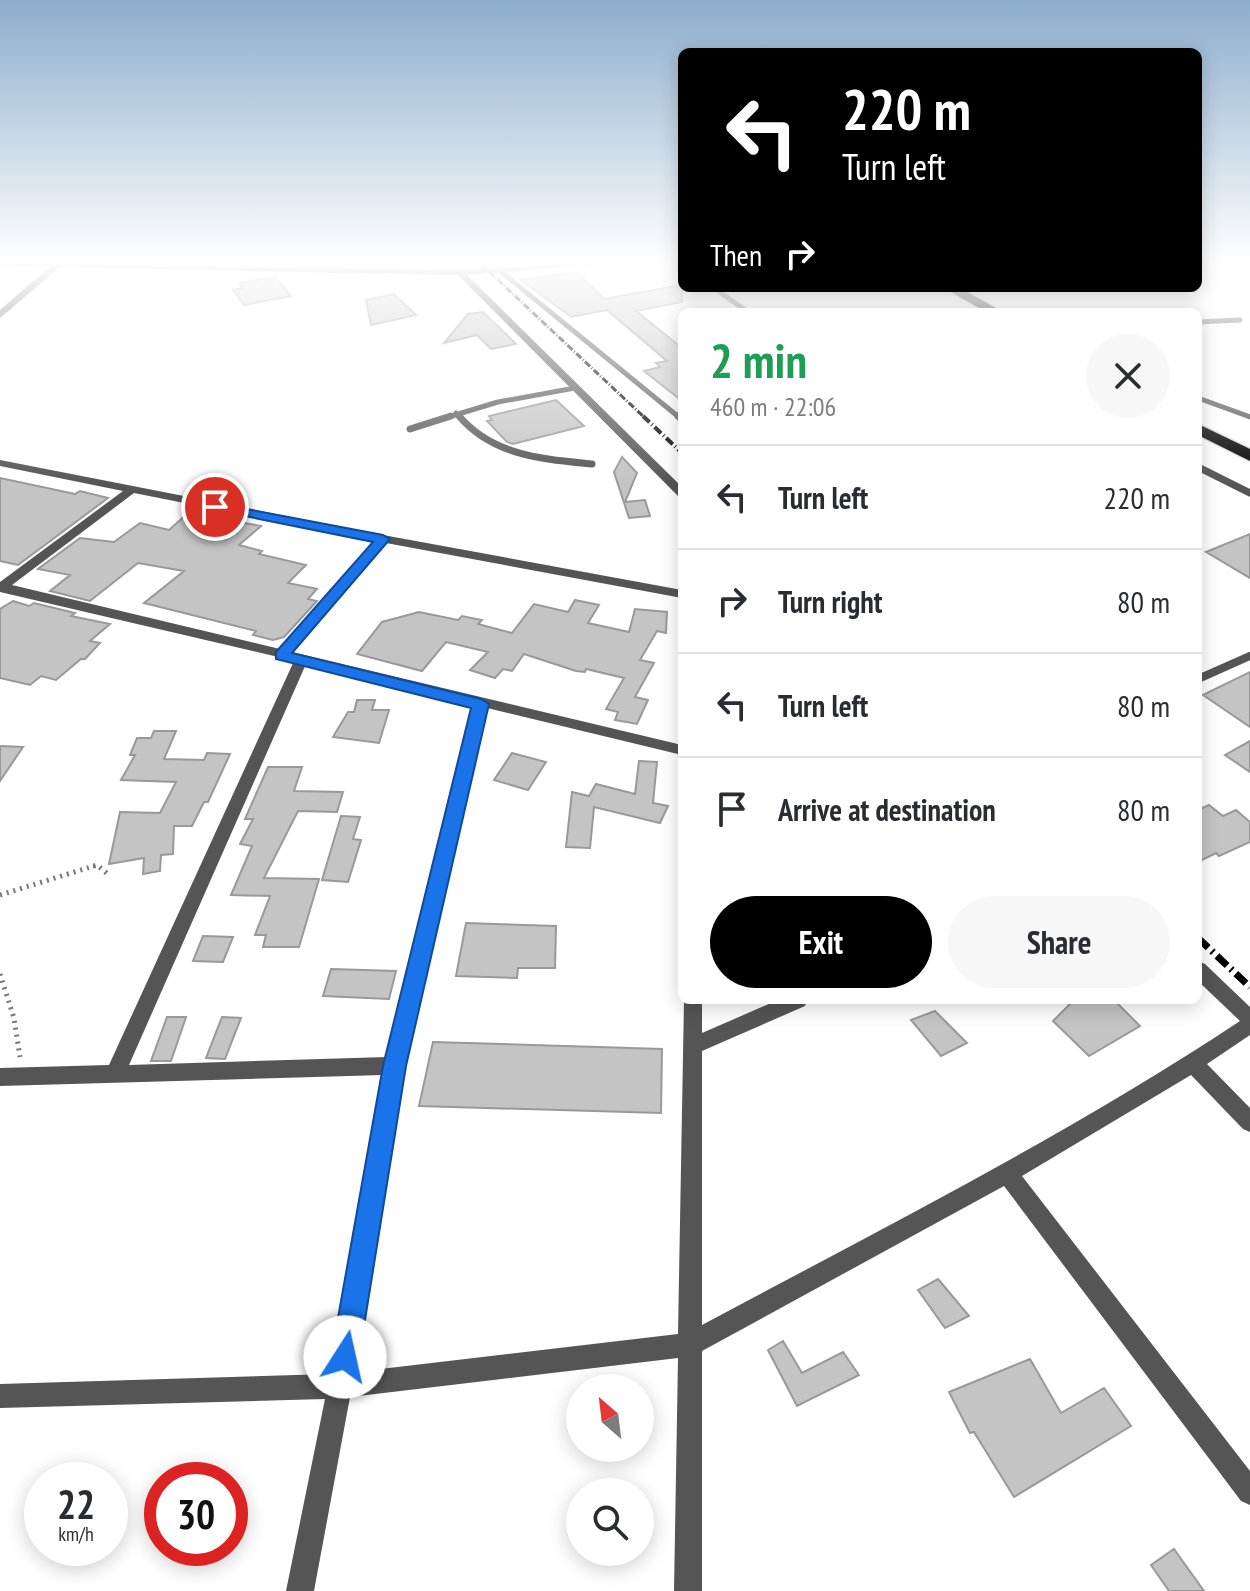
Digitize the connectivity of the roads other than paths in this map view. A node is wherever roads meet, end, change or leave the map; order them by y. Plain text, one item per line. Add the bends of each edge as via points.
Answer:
1 (524, 337) edge
2 (587, 337) edge
3 (575, 388) junction
4 (1202, 399) edge
5 (456, 413) junction
6 (678, 417) edge
7 (1250, 417) edge
8 (1202, 419) edge
9 (410, 429) dead end
10 (1202, 431) edge
11 (1250, 443) edge
12 (1250, 456) edge
13 (0, 463) edge
14 (592, 464) dead end
15 (1202, 469) edge
16 (131, 490) junction
17 (678, 490) edge
18 (1250, 493) edge
19 (383, 539) junction
20 (0, 587) edge
21 (678, 593) edge
22 (281, 656) junction
23 (1250, 656) edge
24 (301, 660) junction
25 (1202, 677) edge
26 (481, 704) junction
27 (678, 749) edge
28 (1202, 973) edge
29 (693, 1004) edge
30 (789, 1004) edge
31 (1250, 1022) edge
32 (692, 1047) junction
33 (1193, 1063) junction
34 (395, 1066) junction
35 (116, 1072) junction
36 (0, 1077) edge
37 (1250, 1122) edge
38 (1007, 1173) junction
39 (689, 1345) junction
40 (340, 1386) junction
41 (0, 1396) edge
42 (1250, 1492) edge
43 (300, 1591) edge
44 (688, 1591) edge

1 - 3 street
2 - 6 lane
3 - 5 lane
3 - 17 street
4 - 7 lane
5 - 9 lane
5 - 14 lane via 478,437 517,455
8 - 11 highway
10 - 12 highway
13 - 16 street
15 - 18 lane
16 - 19 street
16 - 20 street
19 - 21 street
19 - 22 street
20 - 22 street
22 - 24 street
23 - 25 lane
24 - 26 street
24 - 35 street
26 - 27 street
26 - 34 street
28 - 31 street
29 - 32 street
30 - 32 street
31 - 33 street
32 - 39 street
33 - 37 street
33 - 38 street
34 - 35 street
34 - 40 street
35 - 36 street
38 - 39 street
38 - 42 street
39 - 40 street
39 - 44 street
40 - 41 street
40 - 43 street

